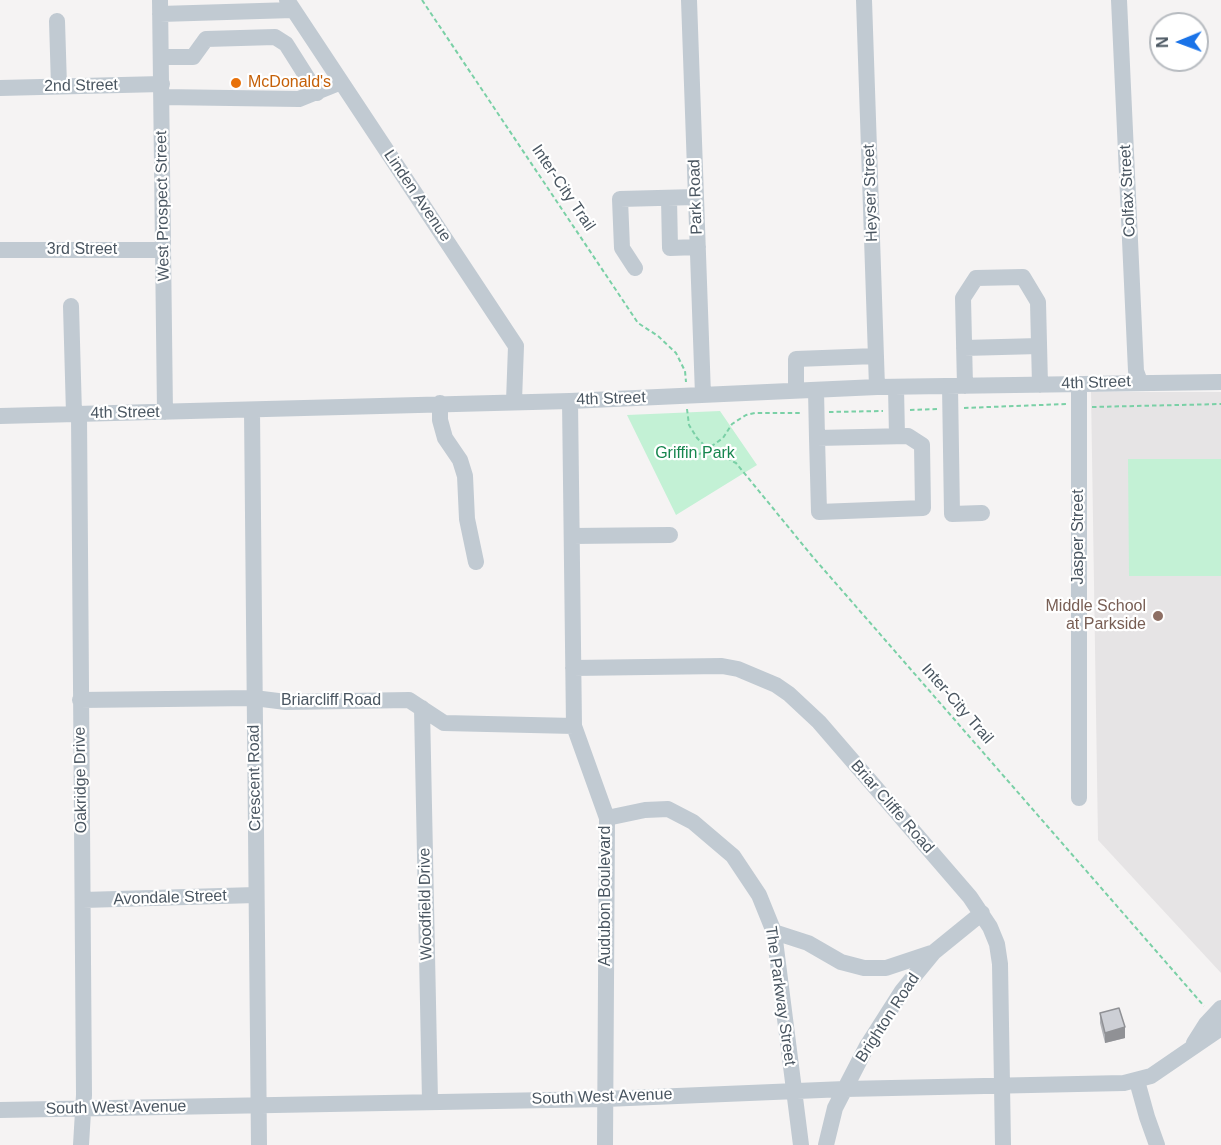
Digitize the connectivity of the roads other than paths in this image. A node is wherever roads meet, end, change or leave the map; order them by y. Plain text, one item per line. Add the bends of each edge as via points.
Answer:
1 (689, 0) edge
2 (864, 0) edge
3 (1119, 0) edge
4 (290, 5) edge
5 (160, 7) edge
6 (57, 21) dead end
7 (162, 57) junction
8 (341, 82) junction
9 (59, 86) junction
10 (0, 88) edge
11 (162, 91) junction
12 (317, 93) junction
13 (696, 197) junction
14 (669, 198) junction
15 (698, 247) junction
16 (0, 250) edge
17 (163, 250) junction
18 (635, 268) dead end
19 (71, 306) dead end
20 (1039, 346) junction
21 (964, 348) junction
22 (876, 356) junction
23 (1140, 382) junction
24 (1221, 382) edge
25 (1040, 384) junction
26 (1079, 384) junction
27 (958, 386) junction
28 (877, 387) junction
29 (896, 387) junction
30 (796, 390) junction
31 (816, 390) junction
32 (704, 395) junction
33 (570, 400) junction
34 (514, 401) junction
35 (440, 403) junction
36 (252, 410) junction
37 (165, 412) junction
38 (76, 414) junction
39 (0, 416) edge
40 (897, 436) junction
41 (817, 438) junction
42 (982, 513) dead end
43 (670, 535) dead end
44 (572, 536) junction
45 (476, 562) dead end
46 (573, 668) junction
47 (254, 698) junction
48 (80, 700) junction
49 (422, 708) junction
50 (574, 726) junction
51 (1079, 798) dead end
52 (607, 818) junction
53 (256, 895) junction
54 (83, 900) junction
55 (982, 913) junction
56 (774, 932) junction
57 (934, 952) junction
58 (1214, 1008) edge
59 (1221, 1028) edge
60 (1193, 1045) junction
61 (1137, 1081) junction
62 (1001, 1086) junction
63 (845, 1089) junction
64 (794, 1090) junction
65 (605, 1099) junction
66 (430, 1101) junction
67 (258, 1106) junction
68 (83, 1108) junction
69 (0, 1110) edge
70 (81, 1145) edge
71 (259, 1145) edge
72 (605, 1145) edge
73 (801, 1145) edge
74 (826, 1145) edge
75 (1003, 1145) edge
76 (1157, 1145) edge

1 - 13 street, Park Road
2 - 22 street, Heyser Street
3 - 23 street, Colfax Street via 1136,371
4 - 5 street
4 - 8 street, Linden Avenue
5 - 7 street, West Prospect Street
6 - 9 street
7 - 11 street, West Prospect Street
7 - 12 street via 193,57 206,39 275,38 285,44
8 - 12 street, 2nd Street
8 - 34 street, Linden Avenue via 516,346
9 - 10 street, 2nd Street
9 - 11 street, 2nd Street
11 - 12 street, 2nd Street via 185,96 299,99
11 - 17 street, West Prospect Street
13 - 14 street
13 - 15 street, Park Road
14 - 15 street via 670,248
14 - 18 street via 620,199 621,248
15 - 32 street, Park Road
16 - 17 street, 3rd Street
17 - 37 street, West Prospect Street
19 - 38 street, Oakridge Drive
20 - 21 street
20 - 21 street via 1038,302 1023,277 976,278 963,298
20 - 25 street
21 - 27 street
22 - 28 street, Heyser Street
22 - 30 street via 796,359
23 - 24 street, 4th Street
23 - 26 street, 4th Street
25 - 26 street, 4th Street
25 - 27 street, 4th Street
26 - 51 street, Jasper Street
27 - 29 street, 4th Street
27 - 42 street via 952,514
28 - 29 street, 4th Street
28 - 31 street, 4th Street
29 - 40 street
30 - 31 street, 4th Street
30 - 32 street, 4th Street
31 - 41 street
32 - 33 street, 4th Street
33 - 34 street, 4th Street
33 - 44 street, Audubon Boulevard
34 - 35 street, 4th Street
35 - 36 street, 4th Street
35 - 45 street via 445,438 460,460 465,476 467,519
36 - 37 street, 4th Street
36 - 47 street, Crescent Road
37 - 38 street, 4th Street
38 - 39 street, 4th Street
38 - 48 street, Oakridge Drive
40 - 41 street
40 - 41 street via 909,436 922,445 923,508 819,513
43 - 44 street
44 - 46 street, Audubon Boulevard
46 - 50 street, Audubon Boulevard
46 - 55 street, Briar Cliffe Road via 722,666 776,685 819,722
47 - 48 street, Briarcliff Road
47 - 49 street, Briarcliff Road via 286,702 409,700
47 - 53 street, Crescent Road
48 - 54 street, Oakridge Drive
49 - 50 street, Briarcliff Road via 444,723
49 - 66 street, Woodfield Drive
50 - 52 street, Audubon Boulevard
52 - 56 street, The Parkway Street via 668,809 693,822 733,856 759,895
52 - 65 street, Audubon Boulevard
53 - 54 street, Avondale Street
53 - 67 street, Crescent Road
54 - 68 street, Oakridge Drive
55 - 57 street, Brighton Road
55 - 62 street, Briar Cliffe Road via 997,944 1000,964
56 - 57 street via 864,968 886,968
56 - 64 street, The Parkway Street
57 - 63 street, Brighton Road via 881,1023
58 - 60 street
59 - 60 street
60 - 61 street, South West Avenue via 1165,1067
61 - 62 street, South West Avenue
61 - 76 street
62 - 63 street, South West Avenue
62 - 75 street, Briar Cliffe Road
63 - 64 street, South West Avenue
63 - 74 street, Brighton Road via 835,1108
64 - 65 street, South West Avenue
64 - 73 street, The Parkway Street
65 - 66 street, South West Avenue
65 - 72 street, Audubon Boulevard
66 - 67 street, South West Avenue
67 - 68 street, South West Avenue
67 - 71 street, Crescent Road
68 - 69 street, South West Avenue
68 - 70 street, Oakridge Drive

